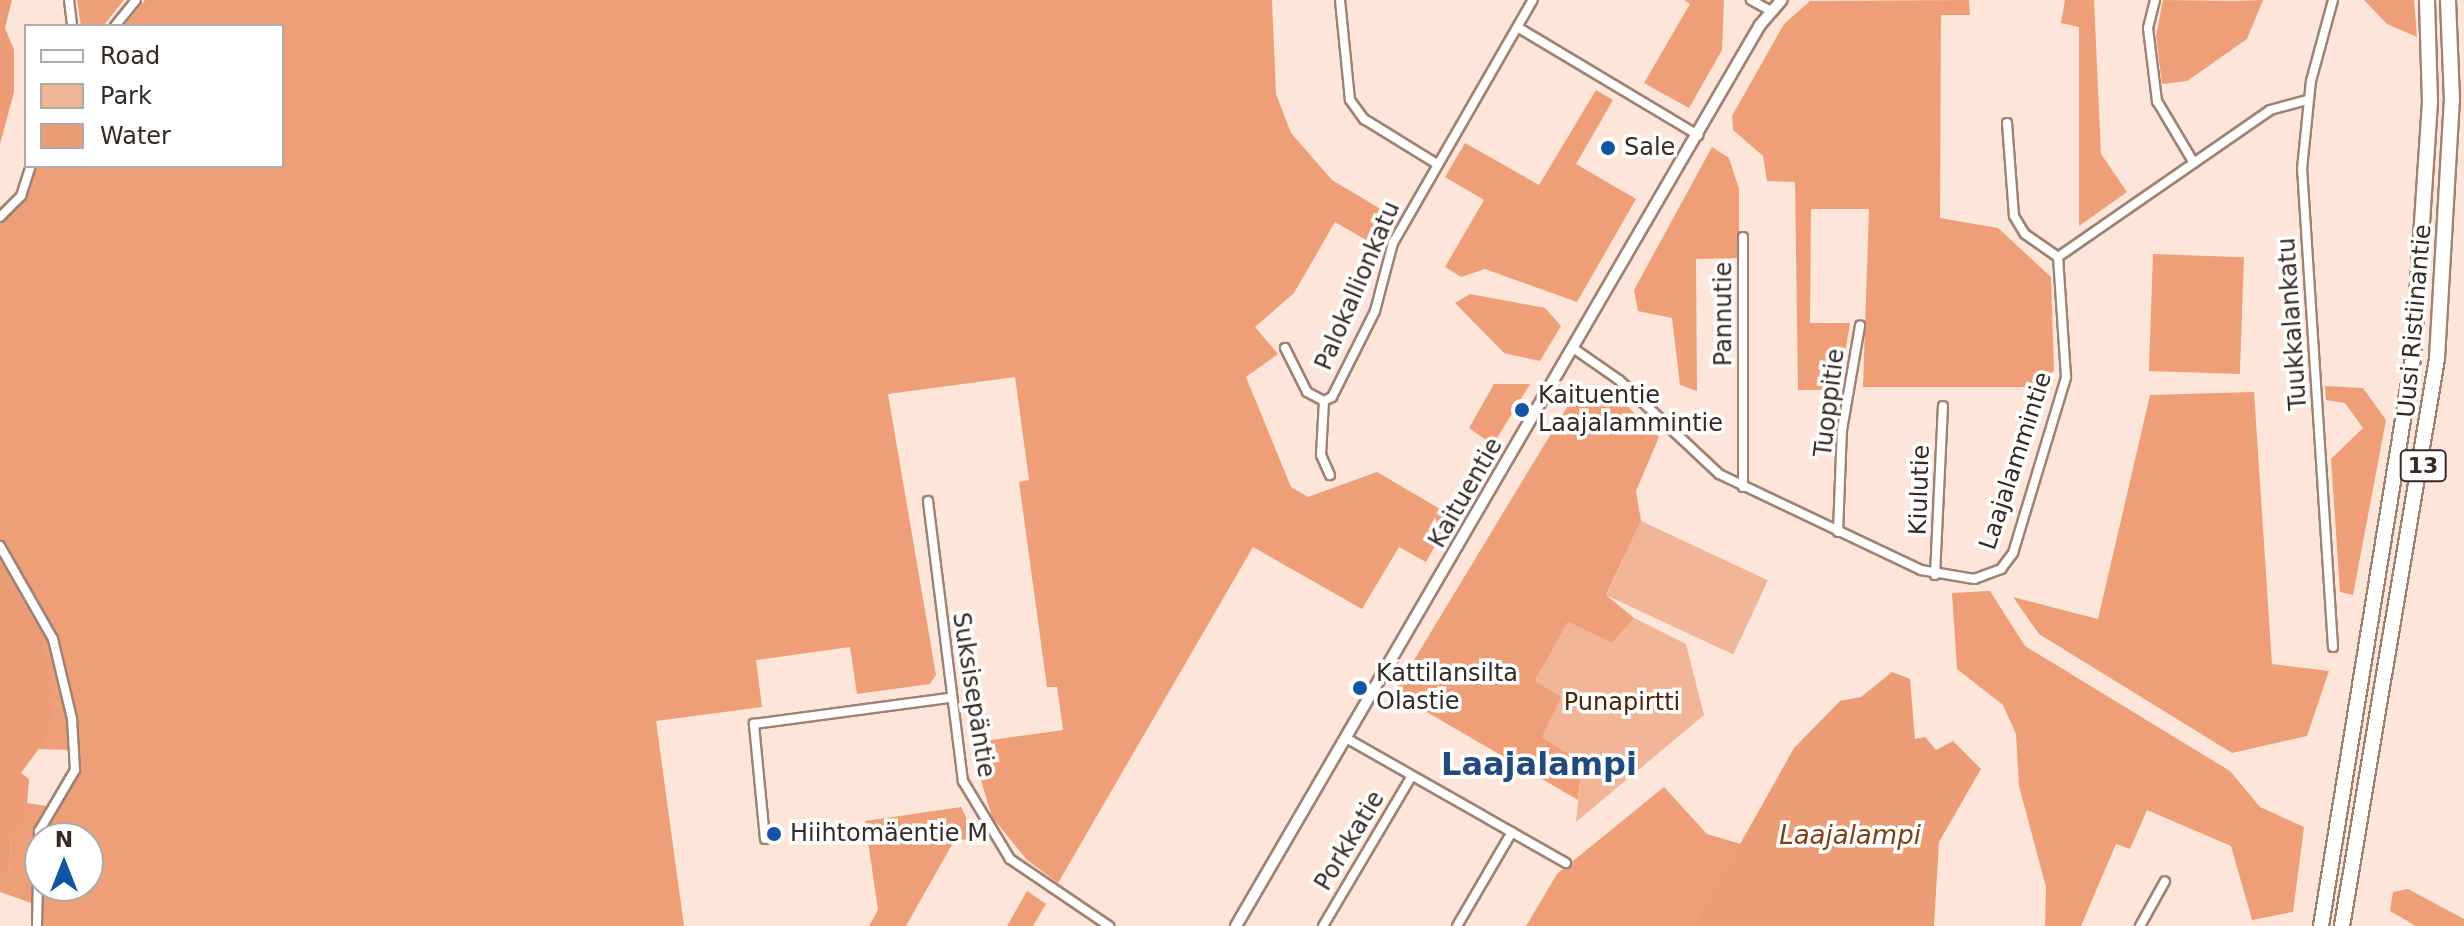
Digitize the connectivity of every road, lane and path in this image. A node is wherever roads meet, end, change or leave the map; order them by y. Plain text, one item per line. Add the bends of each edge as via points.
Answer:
1 (69, 0) edge
2 (136, 0) edge
3 (1340, 0) edge
4 (1533, 0) edge
5 (1751, 0) edge
6 (1782, 0) edge
7 (2155, 0) edge
8 (2333, 0) edge
9 (2427, 0) edge
10 (2448, 0) edge
11 (1771, 11) junction
12 (72, 24) edge
13 (117, 24) edge
14 (1519, 28) junction
15 (2308, 100) junction
16 (2007, 123) dead end
17 (1698, 135) junction
18 (2194, 163) junction
19 (1437, 164) junction
20 (30, 168) edge
21 (0, 217) edge
22 (1743, 237) dead end
23 (2058, 257) junction
24 (1860, 326) dead end
25 (1285, 348) dead end
26 (1573, 348) junction
27 (1324, 401) junction
28 (1943, 406) dead end
29 (1330, 475) dead end
30 (1743, 487) junction
31 (928, 501) dead end
32 (1838, 532) junction
33 (0, 546) edge
34 (1935, 575) junction
35 (2333, 647) dead end
36 (950, 698) junction
37 (1346, 738) junction
38 (1411, 777) junction
39 (1512, 832) junction
40 (765, 839) dead end
41 (1566, 863) dead end
42 (2165, 881) dead end
43 (37, 926) edge
44 (1109, 926) edge
45 (1236, 926) edge
46 (1323, 926) edge
47 (1457, 926) edge
48 (2140, 926) edge
49 (2321, 926) edge
50 (2342, 926) edge

1 - 12 street
2 - 13 street
3 - 19 street via 1350,100 1364,119
4 - 14 street, Palokallionkatu
5 - 11 street
6 - 11 street, Kaituentie
7 - 18 street via 2148,28 2157,101
8 - 15 street, Tuukkalankatu
9 - 49 highway, Uusi Ristiinantie / 13 via 2430,102 2413,358
10 - 50 highway, Uusi Ristiinantie / 13 via 2452,100 2437,358
11 - 17 street, Kaituentie
14 - 17 street
14 - 19 street, Palokallionkatu
15 - 18 street via 2270,110
15 - 35 street, Tuukkalankatu via 2302,169
16 - 23 street via 2014,216 2025,234
17 - 26 street, Kaituentie
18 - 23 street
19 - 27 street, Palokallionkatu via 1393,243 1375,311
20 - 21 street via 21,196
22 - 30 street, Pannutie
23 - 34 street, Laajalammintie via 2066,377 2013,553 1991,575
24 - 32 street, Tuoppitie via 1842,430
25 - 27 street, Palokallionkatu via 1307,392
26 - 30 street, Laajalammintie via 1619,380 1708,466
26 - 37 street, Kaituentie
27 - 29 street via 1321,455
28 - 34 street, Kiulutie
30 - 32 street, Laajalammintie
31 - 36 street, Suksisepäntie
32 - 34 street, Laajalammintie
33 - 43 street via 53,639 72,719 75,770 39,831
36 - 40 street via 754,724
36 - 44 street, Suksisepäntie via 963,781 990,833 1027,875
37 - 38 street
37 - 45 street, Kaituentie
38 - 39 street
38 - 46 street, Porkkatie
39 - 41 street
39 - 47 street
42 - 48 street

